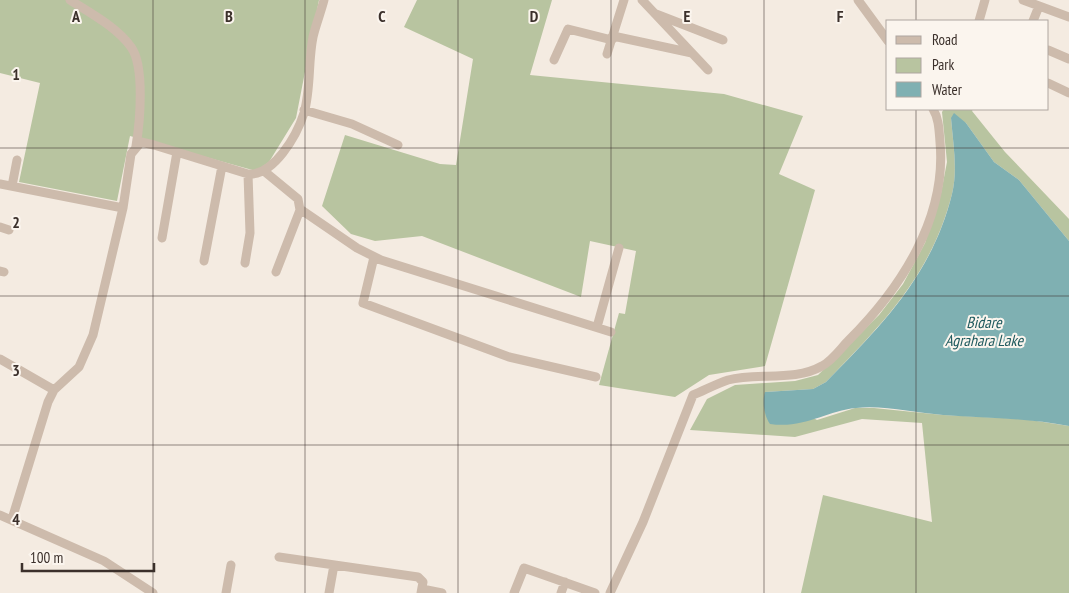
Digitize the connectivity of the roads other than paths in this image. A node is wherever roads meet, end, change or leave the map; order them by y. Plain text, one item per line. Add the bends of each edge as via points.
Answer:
1 (70, 0) edge
2 (324, 0) edge
3 (624, 0) edge
4 (642, 0) edge
5 (858, 0) edge
6 (984, 0) edge
7 (1023, 0) edge
8 (1039, 6) junction
9 (653, 13) junction
10 (1069, 17) edge
11 (979, 20) edge
12 (1033, 20) edge
13 (612, 38) junction
14 (886, 38) edge
15 (723, 40) dead end
16 (1049, 50) edge
17 (607, 54) dead end
18 (692, 54) junction
19 (1069, 59) edge
20 (554, 60) dead end
21 (708, 70) dead end
22 (1049, 83) edge
23 (1069, 92) edge
24 (304, 110) junction
25 (934, 110) edge
26 (398, 145) dead end
27 (136, 146) junction
28 (177, 152) junction
29 (17, 160) dead end
30 (222, 166) junction
31 (264, 171) junction
32 (248, 174) junction
33 (0, 184) edge
34 (12, 186) junction
35 (123, 208) junction
36 (300, 209) junction
37 (162, 238) dead end
38 (618, 248) dead end
39 (374, 256) junction
40 (204, 261) dead end
41 (245, 263) dead end
42 (276, 272) dead end
43 (597, 327) junction
44 (611, 332) dead end
45 (0, 359) edge
46 (596, 377) dead end
47 (54, 390) junction
48 (0, 514) edge
49 (12, 519) junction
50 (279, 557) dead end
51 (231, 565) dead end
52 (334, 565) junction
53 (566, 582) junction
54 (421, 591) edge
55 (153, 593) edge
56 (226, 593) edge
57 (329, 593) edge
58 (442, 593) edge
59 (514, 593) edge
60 (561, 593) edge
61 (595, 593) edge
62 (610, 593) edge

1 - 27 street via 108,25 130,45 136,56 139,104
2 - 24 street via 313,37
3 - 13 street
4 - 9 street
5 - 14 street
6 - 11 street
7 - 8 street
8 - 10 street
8 - 12 street
9 - 15 street
9 - 18 street
13 - 17 street
13 - 18 street
13 - 20 street via 568,29
16 - 19 street
18 - 21 street
22 - 23 street
24 - 26 street via 352,124
24 - 31 street via 291,139 272,166
25 - 62 street via 938,117 942,159 937,192 921,242 906,270 873,315 823,366 804,373 729,380 693,395 643,522
27 - 28 street via 141,142
27 - 35 street via 130,162
28 - 30 street
28 - 37 street
29 - 34 street
30 - 32 street
30 - 40 street
31 - 32 street
31 - 36 street via 298,199
32 - 41 street via 250,233
33 - 34 street
34 - 35 street
35 - 47 street via 93,335 79,367
36 - 39 street via 356,248
36 - 42 street
38 - 43 street
39 - 43 street
39 - 46 street via 363,303 509,357
43 - 44 street
45 - 47 street
47 - 49 street via 40,424
48 - 49 street
49 - 55 street via 104,561
50 - 52 street
51 - 56 street
52 - 54 street via 418,577 423,582
52 - 57 street
53 - 59 street via 524,568
53 - 60 street
53 - 61 street
54 - 58 street

